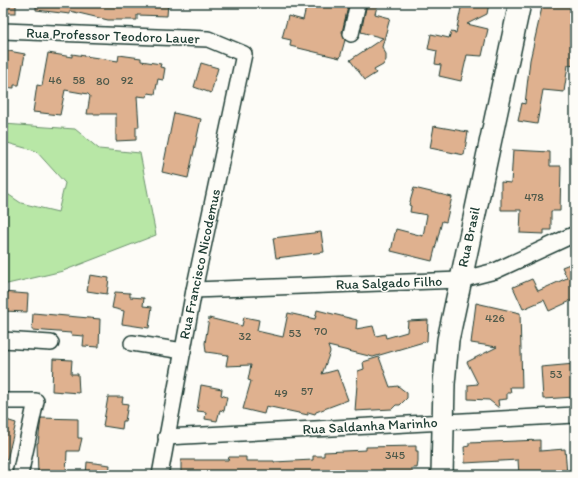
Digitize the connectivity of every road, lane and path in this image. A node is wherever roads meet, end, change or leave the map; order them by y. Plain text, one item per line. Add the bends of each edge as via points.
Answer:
1 (358, 3) edge
2 (520, 3) edge
3 (3, 32) edge
4 (351, 34) dead end
5 (244, 54) joint
6 (575, 234) edge
7 (460, 280) junction
8 (194, 290) junction
9 (3, 340) edge
10 (51, 343) dead end
11 (132, 343) dead end
12 (183, 350) junction
13 (3, 401) edge
14 (575, 415) edge
15 (443, 422) junction
16 (166, 438) junction
17 (20, 475) edge
18 (160, 475) edge
19 (442, 475) edge

1 - 4 street
2 - 7 street, Rua Brasil
3 - 5 street, Rua Professor Teodoro Lauer via 202,39 225,45
5 - 8 street, Rua Francisco Nicodemus
6 - 7 street, Rua Salgado Filho via 495,271
7 - 8 street, Rua Salgado Filho
7 - 15 street, Rua Brasil via 448,340
8 - 12 street, Rua Francisco Nicodemus
9 - 10 street
11 - 12 street
12 - 16 street, Rua Francisco Nicodemus
13 - 17 street via 36,401
14 - 15 street, Rua Saldanha Marinho
15 - 16 street, Rua Saldanha Marinho
15 - 19 street, Rua Brasil
16 - 18 street, Rua Francisco Nicodemus

